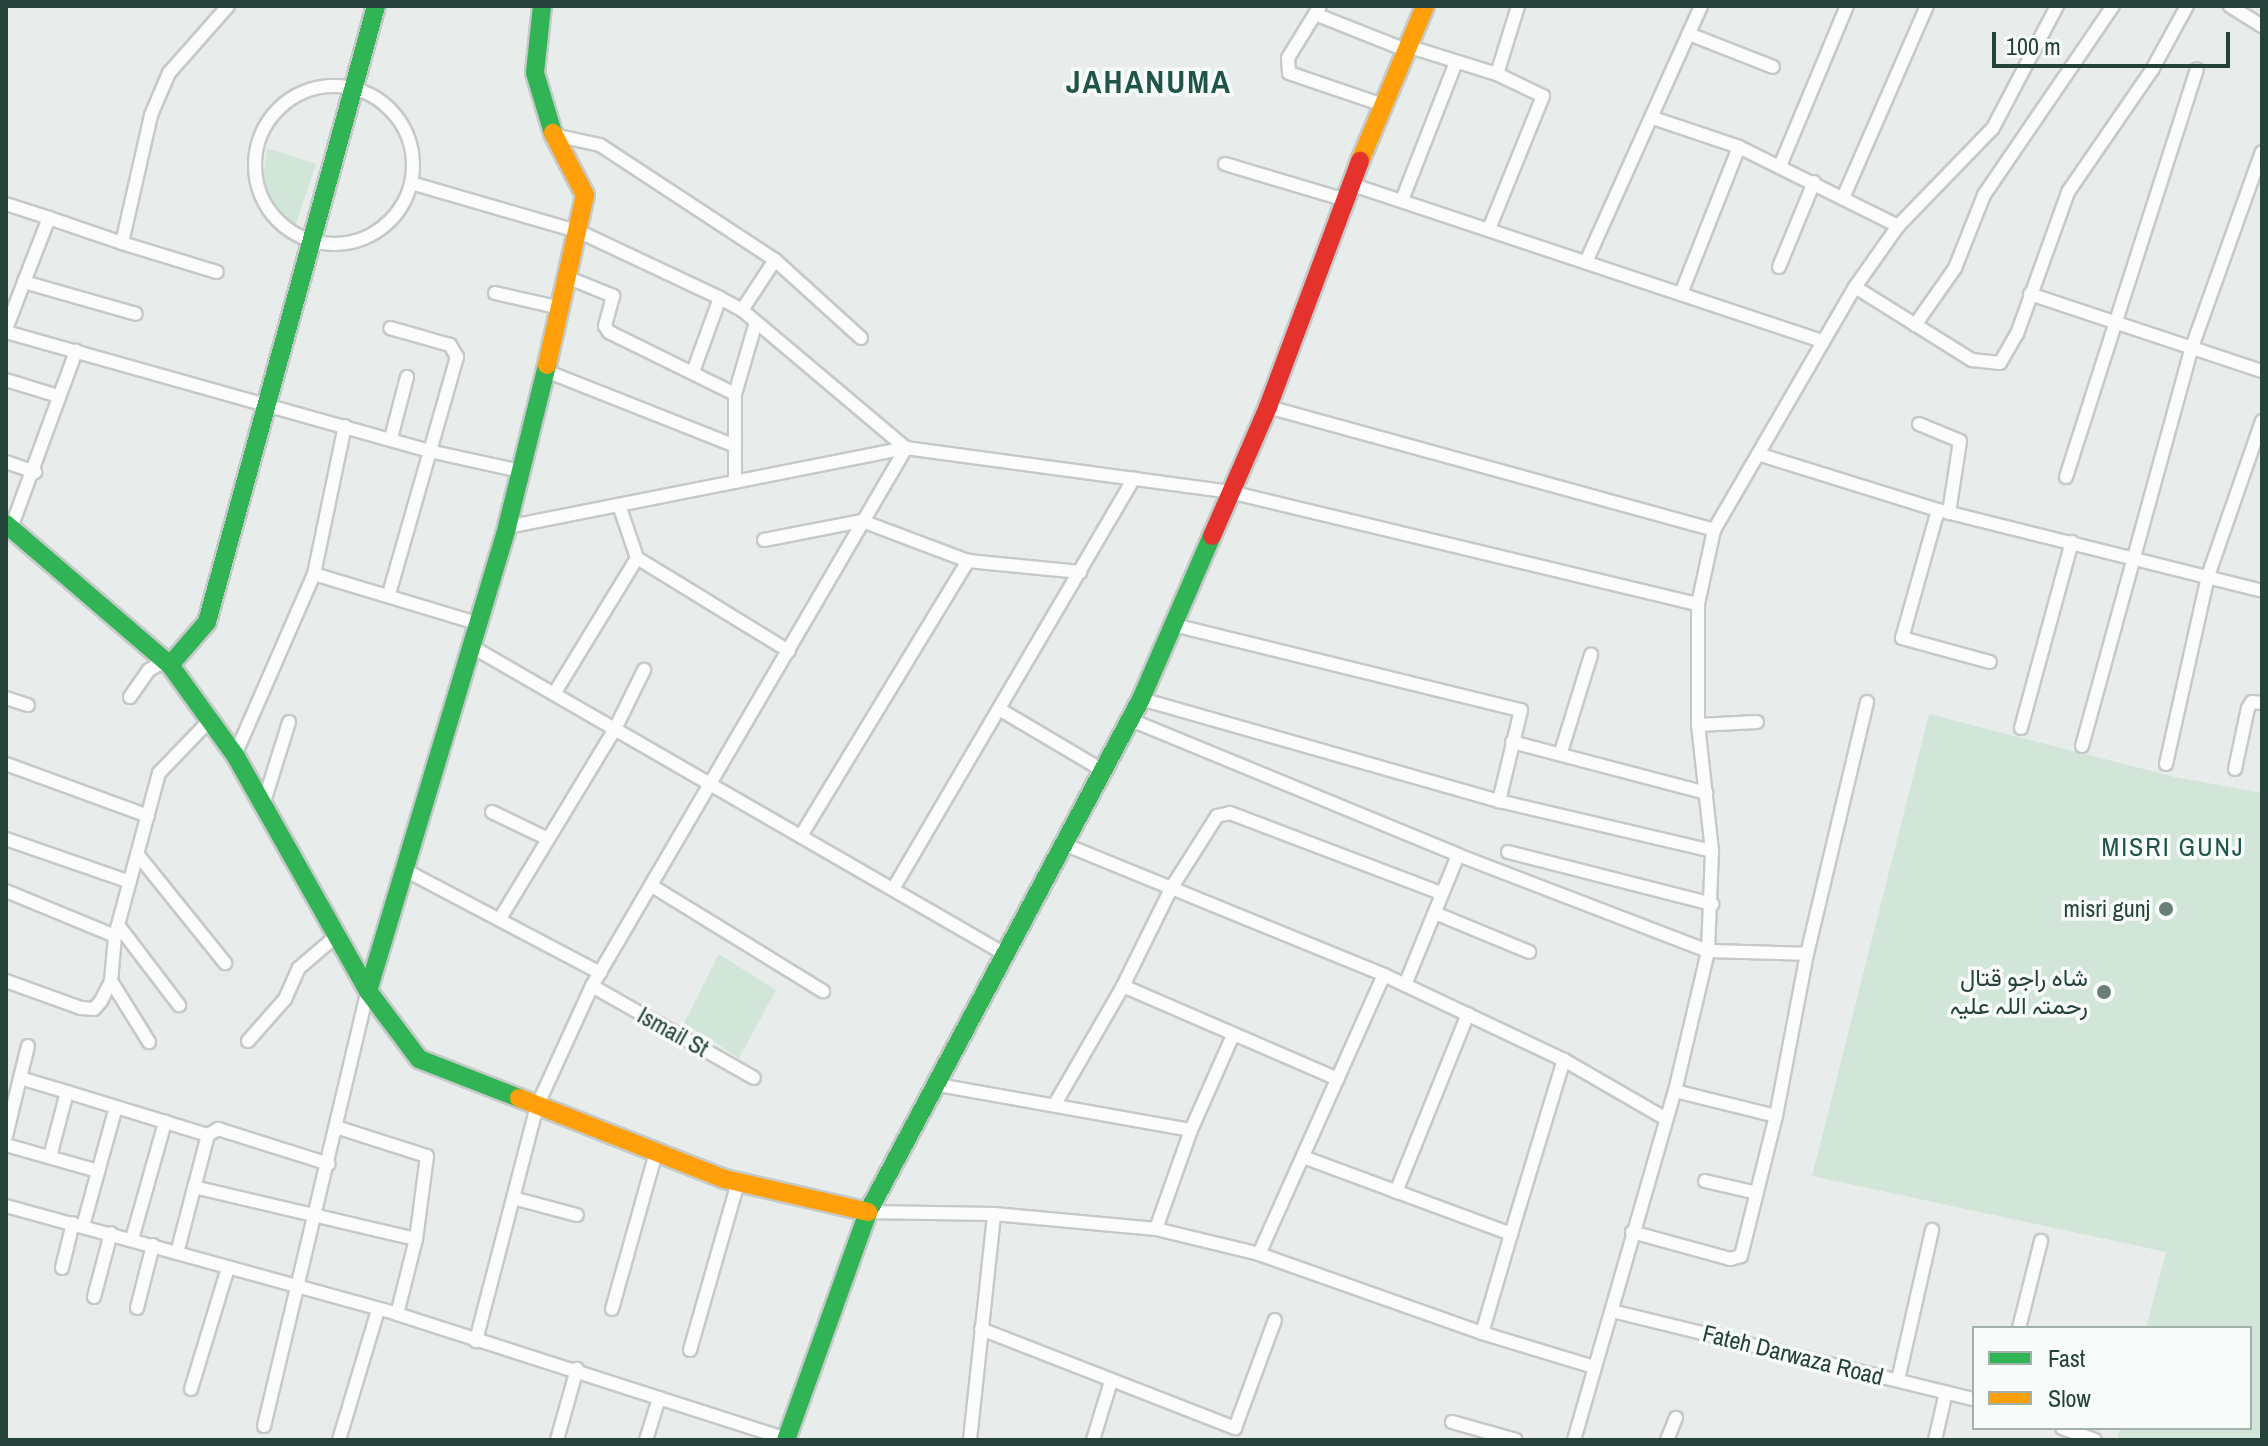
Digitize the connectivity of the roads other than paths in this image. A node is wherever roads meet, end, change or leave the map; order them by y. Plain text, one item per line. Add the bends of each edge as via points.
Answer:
1 (228, 6) edge
2 (376, 6) edge
3 (542, 6) edge
4 (1425, 6) edge
5 (1518, 6) edge
6 (1701, 6) edge
7 (1847, 6) edge
8 (1927, 6) edge
9 (2057, 6) edge
10 (2113, 6) edge
11 (2187, 6) edge
12 (2230, 6) edge
13 (1318, 10) edge
14 (2262, 26) edge
15 (1689, 34) junction
16 (1407, 48) junction
17 (1456, 62) junction
18 (1773, 67) dead end
19 (2197, 70) dead end
20 (1497, 74) junction
21 (354, 89) junction
22 (1383, 105) junction
23 (1653, 118) junction
24 (554, 135) junction
25 (1739, 147) junction
26 (2262, 152) edge
27 (1225, 164) dead end
28 (1780, 166) junction
29 (1814, 182) junction
30 (411, 183) junction
31 (1348, 192) junction
32 (1843, 198) junction
33 (1402, 200) junction
34 (6, 204) edge
35 (49, 218) junction
36 (1898, 226) junction
37 (1489, 229) junction
38 (580, 232) junction
39 (311, 241) junction
40 (122, 243) junction
41 (775, 260) junction
42 (1586, 262) junction
43 (1779, 267) dead end
44 (217, 272) dead end
45 (569, 278) junction
46 (24, 282) junction
47 (1855, 287) junction
48 (1682, 291) junction
49 (495, 293) dead end
50 (2030, 294) junction
51 (720, 298) junction
52 (561, 308) junction
53 (742, 310) junction
54 (136, 314) dead end
55 (2114, 321) junction
56 (756, 322) junction
57 (1915, 325) junction
58 (390, 328) dead end
59 (6, 331) edge
60 (861, 338) dead end
61 (1823, 341) junction
62 (2192, 347) junction
63 (76, 351) junction
64 (546, 371) junction
65 (2262, 371) edge
66 (693, 372) junction
67 (407, 377) dead end
68 (6, 380) edge
69 (735, 394) junction
70 (58, 396) junction
71 (265, 405) junction
72 (1268, 407) junction
73 (2262, 421) edge
74 (1919, 424) dead end
75 (345, 426) junction
76 (391, 438) junction
77 (733, 445) junction
78 (906, 448) junction
79 (429, 451) junction
80 (1761, 455) junction
81 (6, 462) edge
82 (520, 471) junction
83 (35, 472) junction
84 (2066, 477) dead end
85 (1134, 479) junction
86 (735, 482) junction
87 (1230, 492) junction
88 (619, 505) junction
89 (1943, 512) junction
90 (862, 521) junction
91 (9, 526) edge
92 (507, 527) junction
93 (1714, 530) junction
94 (764, 540) dead end
95 (2072, 542) junction
96 (2132, 556) junction
97 (637, 558) junction
98 (968, 561) junction
99 (1080, 572) junction
100 (314, 574) junction
101 (2208, 576) junction
102 (2262, 591) edge
103 (389, 594) junction
104 (1698, 604) junction
105 (476, 623) junction
106 (1174, 625) junction
107 (469, 645) junction
108 (789, 651) junction
109 (1591, 655) dead end
110 (168, 662) junction
111 (1990, 662) dead end
112 (644, 670) dead end
113 (554, 694) junction
114 (130, 697) dead end
115 (6, 698) edge
116 (1141, 699) junction
117 (1867, 702) dead end
118 (2262, 703) edge
119 (28, 705) dead end
120 (999, 709) junction
121 (1131, 720) junction
122 (208, 722) junction
123 (289, 722) dead end
124 (1757, 722) dead end
125 (1698, 725) junction
126 (2021, 728) dead end
127 (615, 729) junction
128 (1512, 742) junction
129 (2082, 746) dead end
130 (1561, 752) junction
131 (235, 755) junction
132 (6, 764) edge
133 (2166, 764) dead end
134 (2235, 769) dead end
135 (1104, 771) junction
136 (712, 785) junction
137 (1706, 793) junction
138 (1499, 801) junction
139 (263, 805) junction
140 (492, 812) dead end
141 (148, 816) junction
142 (802, 834) junction
143 (6, 839) edge
144 (548, 839) junction
145 (1066, 845) junction
146 (1712, 851) junction
147 (1508, 852) dead end
148 (138, 855) junction
149 (1458, 855) junction
150 (403, 869) junction
151 (130, 882) junction
152 (652, 886) junction
153 (1172, 887) junction
154 (893, 889) junction
155 (6, 891) edge
156 (1441, 893) junction
157 (1712, 904) junction
158 (1435, 913) junction
159 (501, 917) junction
160 (116, 931) junction
161 (335, 937) junction
162 (1708, 951) junction
163 (1529, 952) dead end
164 (1807, 954) junction
165 (1008, 956) junction
166 (225, 963) dead end
167 (600, 973) junction
168 (1384, 975) junction
169 (6, 981) edge
170 (111, 981) junction
171 (1405, 985) junction
172 (592, 986) junction
173 (1123, 986) junction
174 (368, 991) junction
175 (823, 991) dead end
176 (179, 1005) dead end
177 (1468, 1014) junction
178 (1233, 1035) junction
179 (248, 1041) dead end
180 (149, 1042) dead end
181 (28, 1046) dead end
182 (1564, 1060) junction
183 (20, 1078) junction
184 (754, 1078) dead end
185 (1338, 1079) junction
186 (938, 1085) junction
187 (1675, 1091) junction
188 (67, 1092) junction
189 (1055, 1104) junction
190 (537, 1106) junction
191 (116, 1107) junction
192 (1776, 1116) junction
193 (1666, 1119) junction
194 (165, 1122) junction
195 (339, 1128) junction
196 (1191, 1130) junction
197 (208, 1135) junction
198 (6, 1136) edge
199 (6, 1145) edge
200 (656, 1152) junction
201 (50, 1157) junction
202 (1303, 1157) junction
203 (329, 1164) junction
204 (98, 1171) junction
205 (1705, 1181) dead end
206 (738, 1183) junction
207 (194, 1187) junction
208 (1396, 1192) junction
209 (1757, 1193) junction
210 (513, 1198) junction
211 (6, 1206) edge
212 (868, 1212) junction
213 (994, 1214) junction
214 (577, 1215) dead end
215 (318, 1216) junction
216 (78, 1224) junction
217 (1156, 1229) junction
218 (1932, 1230) dead end
219 (1632, 1232) junction
220 (111, 1233) junction
221 (1511, 1234) junction
222 (132, 1239) junction
223 (416, 1239) junction
224 (2041, 1241) dead end
225 (153, 1245) junction
226 (177, 1253) junction
227 (1259, 1254) junction
228 (62, 1268) dead end
229 (228, 1268) junction
230 (299, 1290) junction
231 (94, 1297) dead end
232 (137, 1308) dead end
233 (612, 1309) dead end
234 (378, 1310) junction
235 (1612, 1311) junction
236 (397, 1314) junction
237 (1275, 1320) dead end
238 (2020, 1326) edge
239 (981, 1329) junction
240 (1482, 1333) junction
241 (476, 1341) junction
242 (690, 1350) dead end
243 (1594, 1367) junction
244 (577, 1369) junction
245 (1898, 1380) junction
246 (1111, 1381) junction
247 (191, 1389) dead end
248 (1946, 1392) junction
249 (659, 1398) junction
250 (1972, 1398) edge
251 (1676, 1418) dead end
252 (1452, 1422) dead end
253 (264, 1426) dead end
254 (2068, 1430) edge
255 (339, 1440) edge
256 (557, 1440) edge
257 (646, 1440) edge
258 (786, 1440) edge
259 (970, 1440) edge
260 (1093, 1440) edge
261 (1516, 1440) edge
262 (1574, 1440) edge
263 (1667, 1440) edge
264 (1935, 1440) edge
265 (2095, 1440) edge

1 - 40 street via 169,73 151,115
2 - 21 street
3 - 24 street via 535,73
4 - 16 street
5 - 20 street
6 - 15 street
7 - 28 street
8 - 32 street
9 - 36 street via 1993,128
10 - 57 street via 1984,195 1955,268
11 - 50 street via 2152,70 2068,192
12 - 14 street
13 - 16 street
13 - 22 street via 1288,58 1289,73
15 - 18 street
15 - 23 street
16 - 17 street
16 - 22 street
17 - 20 street
17 - 33 street
19 - 55 street
20 - 37 street via 1543,96
21 - 30 street via 395,114 413,158
21 - 39 street
21 - 39 street via 328,86 290,101 263,131 255,157 257,184 268,209 287,229
22 - 31 street
23 - 25 street
23 - 42 street
24 - 38 street via 585,195
24 - 41 street via 600,145
25 - 28 street
25 - 48 street
26 - 62 street
27 - 31 street
28 - 29 street
29 - 32 street
29 - 43 street
30 - 38 street
30 - 39 street via 401,207 373,233 336,245
31 - 33 street
31 - 72 street
32 - 36 street
33 - 37 street
34 - 35 street
35 - 40 street
35 - 46 street
36 - 47 street
37 - 42 street
38 - 45 street
38 - 51 street
39 - 71 street
40 - 44 street
41 - 53 street
41 - 60 street
42 - 48 street
45 - 52 street
45 - 66 street via 613,296 605,326 609,332
46 - 54 street
46 - 59 street
47 - 57 street
47 - 61 street
48 - 61 street
49 - 52 street
50 - 55 street
50 - 57 street via 2005,358 1994,365 1972,360
51 - 53 street
51 - 66 street
52 - 64 street
53 - 56 street
55 - 62 street
55 - 84 street
56 - 69 street
56 - 78 street
58 - 79 street via 450,345 457,357
59 - 63 street
61 - 80 street
62 - 65 street
62 - 96 street
63 - 70 street
63 - 71 street
64 - 77 street
64 - 82 street
66 - 69 street
67 - 76 street
68 - 70 street
69 - 77 street
70 - 83 street
71 - 75 street
71 - 110 street via 207,622
72 - 87 street
72 - 93 street
73 - 101 street
74 - 89 street via 1960,441
75 - 76 street
75 - 100 street
76 - 79 street
77 - 86 street
78 - 85 street
78 - 86 street
78 - 90 street
79 - 82 street
79 - 103 street
80 - 89 street
80 - 93 street
81 - 83 street
82 - 92 street
83 - 91 street
85 - 87 street
85 - 99 street
86 - 88 street
87 - 104 street
87 - 106 street
88 - 92 street
88 - 97 street
89 - 95 street
89 - 111 street via 1902,638
90 - 94 street
90 - 98 street
90 - 108 street
91 - 110 street
92 - 105 street
93 - 104 street
95 - 96 street
95 - 126 street
96 - 101 street
96 - 129 street
97 - 108 street
97 - 113 street
98 - 99 street
98 - 142 street
99 - 120 street
100 - 103 street
100 - 131 street
101 - 102 street
101 - 133 street
103 - 105 street
104 - 125 street
105 - 107 street
106 - 116 street
106 - 128 street via 1521,710
107 - 113 street
107 - 150 street
108 - 136 street
109 - 130 street
110 - 114 street via 149,670
110 - 122 street
112 - 127 street
113 - 127 street
115 - 119 street
116 - 121 street
116 - 138 street
117 - 164 street
118 - 134 street via 2252,702 2248,708
120 - 135 street
120 - 154 street
121 - 135 street
121 - 149 street
122 - 131 street
122 - 141 street via 159,773
123 - 139 street
124 - 125 street
125 - 137 street
127 - 136 street
127 - 144 street
128 - 130 street
128 - 138 street
130 - 137 street
131 - 139 street
132 - 141 street
135 - 145 street
136 - 142 street
136 - 152 street
137 - 146 street
138 - 146 street
139 - 161 street
140 - 144 street
141 - 148 street
142 - 154 street
143 - 151 street
144 - 159 street
145 - 153 street
145 - 165 street
146 - 157 street
147 - 157 street
148 - 151 street
148 - 166 street
149 - 156 street
149 - 162 street
150 - 159 street
150 - 174 street
151 - 160 street
152 - 167 street
152 - 175 street
153 - 156 street via 1208,824 1230,813
153 - 168 street
153 - 173 street
154 - 165 street
155 - 160 street
156 - 158 street
157 - 162 street
158 - 163 street
158 - 171 street
159 - 167 street
160 - 170 street
160 - 176 street
161 - 174 street
161 - 179 street via 299,968 285,999
162 - 164 street
162 - 187 street
164 - 192 street
165 - 186 street
167 - 172 street
168 - 171 street
168 - 185 street
169 - 170 street via 94,1009
170 - 180 street
171 - 177 street
172 - 184 street, Ismail St
172 - 190 street
173 - 178 street
173 - 189 street
174 - 190 street via 419,1059
174 - 195 street
177 - 182 street
177 - 208 street
178 - 185 street
178 - 196 street
181 - 183 street
182 - 193 street
182 - 221 street
183 - 188 street
183 - 198 street
185 - 202 street
186 - 189 street
186 - 212 street
187 - 192 street
187 - 193 street
188 - 191 street
188 - 201 street
189 - 196 street
190 - 200 street
190 - 210 street
191 - 194 street
191 - 204 street
192 - 209 street
193 - 219 street
194 - 197 street
194 - 222 street
195 - 203 street
195 - 223 street via 427,1156
196 - 217 street
197 - 203 street via 218,1129
197 - 207 street
199 - 201 street
200 - 206 street
200 - 233 street
201 - 204 street
202 - 208 street
202 - 227 street
203 - 215 street
204 - 216 street
205 - 209 street
206 - 212 street
206 - 242 street
207 - 215 street
207 - 226 street
208 - 221 street
209 - 219 street via 1737,1259
210 - 214 street
210 - 241 street
211 - 216 street
212 - 213 street
212 - 258 street
213 - 217 street
213 - 239 street
215 - 223 street
215 - 230 street
216 - 220 street
216 - 228 street
217 - 227 street
218 - 245 street
219 - 235 street
220 - 222 street
220 - 231 street
221 - 240 street
222 - 225 street
223 - 236 street
224 - 238 street
225 - 226 street
225 - 232 street
226 - 229 street
227 - 240 street
229 - 230 street
229 - 247 street
230 - 234 street
230 - 253 street
234 - 236 street
234 - 255 street
235 - 243 street
235 - 245 street, Fateh Darwaza Road
236 - 241 street
237 - 246 street via 1235,1428
239 - 246 street
239 - 259 street
240 - 243 street
241 - 244 street
243 - 262 street
244 - 249 street
244 - 256 street
245 - 248 street, Fateh Darwaza Road
246 - 260 street
248 - 250 street, Fateh Darwaza Road
248 - 264 street
249 - 257 street
249 - 258 street
251 - 263 street
252 - 261 street
254 - 265 street

